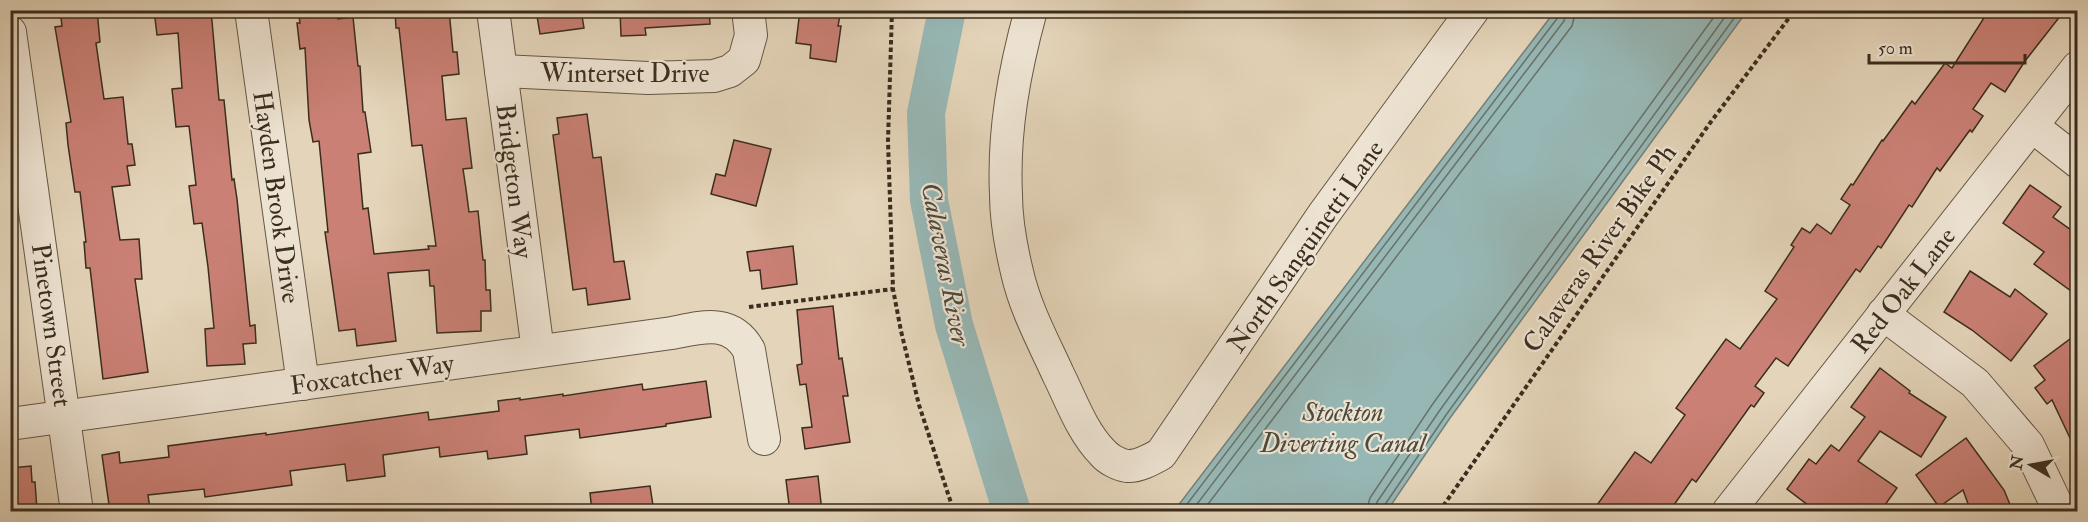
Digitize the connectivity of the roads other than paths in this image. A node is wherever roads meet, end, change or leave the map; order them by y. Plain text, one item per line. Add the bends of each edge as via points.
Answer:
1 (251, 10) edge
2 (494, 10) edge
3 (748, 10) edge
4 (1031, 10) edge
5 (1473, 10) edge
6 (10, 32) edge
7 (2078, 68) edge
8 (501, 71) junction
9 (2032, 126) junction
10 (2078, 162) edge
11 (21, 185) edge
12 (1883, 314) junction
13 (538, 351) junction
14 (303, 384) junction
15 (65, 417) junction
16 (10, 424) edge
17 (764, 439) dead end
18 (1740, 507) edge
19 (77, 512) edge
20 (2060, 512) edge

1 - 14 street, Hayden Brook Drive
2 - 8 street, Bridgeton Way
3 - 8 street, Winterset Drive via 751,35 744,60 730,71 714,76 648,78
4 - 5 street, North Sanguinetti Lane via 1010,102 1005,159 1009,231 1017,274 1031,315 1077,414 1104,454 1127,466 1161,454 1323,215
6 - 11 street, Pinetown Street
7 - 9 street, Red Oak Lane
8 - 13 street, Bridgeton Way
9 - 10 street
9 - 12 street, Red Oak Lane
11 - 15 street, Pinetown Street
12 - 18 street, Red Oak Lane
12 - 20 street via 1975,383 2028,445
13 - 14 street, Foxcatcher Way
13 - 17 street, Foxcatcher Way via 718,327 741,320
14 - 15 street, Foxcatcher Way
15 - 16 street, Foxcatcher Way
15 - 19 street, Pinetown Street

